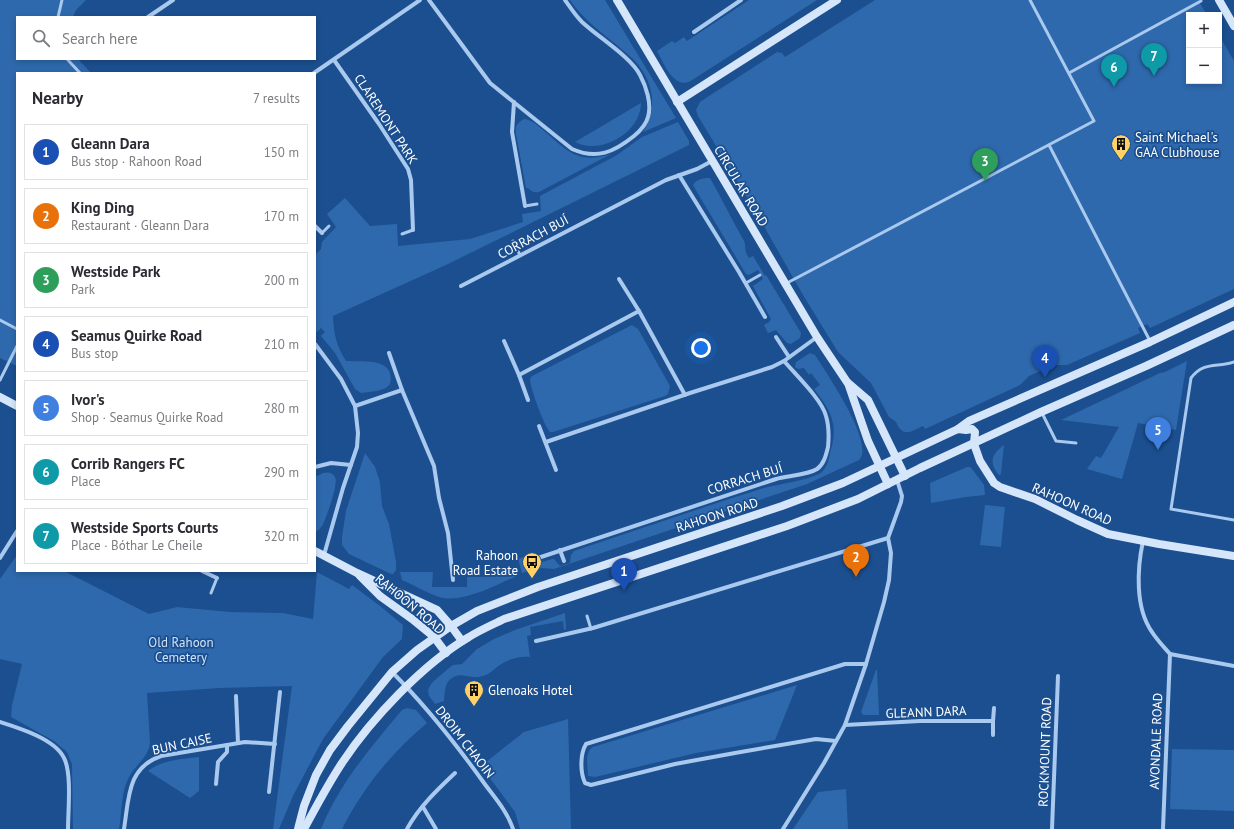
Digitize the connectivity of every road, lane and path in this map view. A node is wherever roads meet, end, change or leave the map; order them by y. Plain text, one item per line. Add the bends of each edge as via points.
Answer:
1 (62, 0) edge
2 (173, 0) edge
3 (420, 0) edge
4 (429, 0) edge
5 (565, 0) edge
6 (617, 0) edge
7 (741, 0) edge
8 (837, 0) edge
9 (1030, 0) edge
10 (1219, 0) edge
11 (1201, 1) dead end
12 (58, 16) edge
13 (149, 16) edge
14 (1234, 26) edge
15 (694, 32) dead end
16 (68, 60) edge
17 (334, 60) junction
18 (79, 72) edge
19 (316, 72) edge
20 (1069, 73) junction
21 (514, 102) junction
22 (677, 102) junction
23 (1049, 145) junction
24 (712, 161) junction
25 (679, 175) junction
26 (537, 204) dead end
27 (525, 206) joint
28 (329, 226) dead end
29 (316, 227) edge
30 (413, 230) joint
31 (322, 233) joint
32 (402, 234) dead end
33 (513, 241) dead end
34 (520, 255) junction
35 (760, 275) dead end
36 (619, 279) dead end
37 (746, 284) junction
38 (785, 284) junction
39 (461, 286) dead end
40 (1234, 302) edge
41 (638, 311) junction
42 (765, 317) dead end
43 (0, 320) edge
44 (1234, 325) edge
45 (16, 328) edge
46 (776, 337) dead end
47 (817, 337) junction
48 (504, 341) dead end
49 (1150, 342) junction
50 (316, 345) edge
51 (16, 348) edge
52 (390, 353) dead end
53 (789, 357) junction
54 (784, 361) junction
55 (1234, 362) edge
56 (519, 374) junction
57 (0, 380) edge
58 (847, 382) junction
59 (402, 390) junction
60 (685, 395) junction
61 (0, 397) edge
62 (528, 400) dead end
63 (16, 405) edge
64 (355, 406) junction
65 (1041, 412) junction
66 (539, 426) dead end
67 (958, 429) junction
68 (546, 442) junction
69 (1076, 443) dead end
70 (974, 444) junction
71 (896, 458) junction
72 (351, 465) junction
73 (880, 466) junction
74 (316, 467) edge
75 (556, 470) dead end
76 (904, 476) junction
77 (897, 480) junction
78 (888, 484) junction
79 (1234, 520) edge
80 (16, 533) edge
81 (888, 538) junction
82 (1143, 541) junction
83 (560, 550) junction
84 (316, 551) edge
85 (324, 555) junction
86 (1234, 556) edge
87 (0, 558) edge
88 (538, 558) dead end
89 (564, 561) dead end
90 (204, 572) edge
91 (357, 573) junction
92 (217, 578) joint
93 (453, 580) dead end
94 (211, 593) dead end
95 (587, 616) dead end
96 (451, 626) junction
97 (590, 629) junction
98 (434, 638) junction
99 (462, 641) junction
100 (536, 641) dead end
101 (446, 653) junction
102 (1170, 654) junction
103 (866, 664) junction
104 (1234, 666) edge
105 (392, 672) junction
106 (1058, 676) dead end
107 (407, 687) junction
108 (280, 692) dead end
109 (236, 696) dead end
110 (994, 708) dead end
111 (993, 721) junction
112 (0, 722) edge
113 (846, 725) junction
114 (993, 735) dead end
115 (836, 741) junction
116 (238, 743) junction
117 (275, 744) junction
118 (225, 745) junction
119 (455, 773) dead end
120 (216, 784) dead end
121 (269, 792) dead end
122 (423, 806) junction
123 (68, 829) edge
124 (124, 829) edge
125 (298, 829) edge
126 (304, 829) edge
127 (407, 829) edge
128 (436, 829) edge
129 (513, 829) edge
130 (783, 829) edge
131 (1052, 829) edge
132 (1162, 829) edge

1 - 12 lane
2 - 13 street
3 - 17 street
4 - 21 street via 488,81
5 - 21 street via 582,22 637,70 648,98 648,118 641,130 619,147 606,153 588,154 567,146
6 - 22 main road, CIRCULAR ROAD
7 - 15 street
8 - 22 main road
9 - 20 lane
10 - 14 main road
11 - 20 lane
16 - 18 lane
17 - 19 street
17 - 30 street, CLAREMONT PARK via 408,169 411,180
20 - 23 lane via 1094,121
21 - 27 street via 512,132
22 - 24 main road, CIRCULAR ROAD
23 - 38 lane
23 - 49 lane
24 - 25 street, CORRACH BUÍ
24 - 38 main road, CIRCULAR ROAD
25 - 34 street, CORRACH BUÍ
25 - 37 street
26 - 27 lane
28 - 31 lane
29 - 31 street
30 - 32 lane, CLAREMONT PARK
33 - 34 lane
34 - 39 street, CORRACH BUÍ
35 - 37 lane
36 - 41 street
37 - 42 street
38 - 47 main road, CIRCULAR ROAD
40 - 49 main road
41 - 56 street
41 - 60 street
43 - 45 lane
44 - 65 main road
46 - 53 street
47 - 53 street
47 - 58 main road, CIRCULAR ROAD
48 - 56 street
49 - 67 main road via 969,421
50 - 64 street via 341,379
51 - 57 lane
52 - 59 street
53 - 54 street
54 - 60 street
54 - 83 street, CORRACH BUÍ via 821,405 826,416 827,449 825,458 817,468
55 - 79 lane via 1207,366 1197,371 1192,378 1171,509
56 - 62 street
58 - 71 main road, CIRCULAR ROAD via 868,400
58 - 73 main road, CIRCULAR ROAD via 868,441
59 - 64 street
59 - 93 street via 434,466
60 - 68 street
61 - 63 main road
64 - 72 street via 358,433 357,447
65 - 69 lane via 1056,441
65 - 70 main road
66 - 68 street
67 - 70 main road, RAHOON ROAD via 972,429 975,432
67 - 71 main road, RAHOON ROAD
68 - 75 street
70 - 76 main road
70 - 82 main road, RAHOON ROAD via 980,461 1000,487 1035,500 1108,534
71 - 73 main road, RAHOON ROAD
71 - 76 main road, CIRCULAR ROAD
72 - 74 street via 327,463
72 - 85 street
73 - 78 main road, CIRCULAR ROAD
73 - 96 main road, RAHOON ROAD via 843,484 782,506 531,590 477,611
76 - 77 main road
77 - 78 main road
77 - 81 street via 902,496
78 - 99 main road via 858,499 786,526 504,619
80 - 87 street
81 - 97 street
81 - 103 street via 891,554 889,580
82 - 86 main road, RAHOON ROAD
82 - 102 street via 1139,587 1141,609 1151,632
83 - 88 street, CORRACH BUÍ
83 - 89 street
84 - 85 main road, RAHOON ROAD
85 - 91 main road, RAHOON ROAD
90 - 92 street
91 - 96 main road, RAHOON ROAD via 437,610
91 - 98 main road, RAHOON ROAD via 380,596
92 - 94 lane
95 - 97 lane
96 - 98 main road
96 - 99 main road, RAHOON ROAD
97 - 100 street
98 - 101 main road, RAHOON ROAD
98 - 105 main road
99 - 101 main road
101 - 107 main road
102 - 104 street
102 - 132 street, AVONDALE ROAD
103 - 113 street
103 - 115 street via 845,664 586,744 583,749 582,774 585,783 591,785 675,764 735,753 816,739
105 - 107 street, DROIM CHAOIN
105 - 125 main road via 330,750 316,775
106 - 131 street, ROCKMOUNT ROAD
107 - 126 main road via 363,734 342,763
107 - 129 street, DROIM CHAOIN via 465,756 506,811
108 - 117 street
109 - 116 street
110 - 111 street
111 - 113 street, GLEANN DARA
111 - 114 street
112 - 123 street via 51,744 64,758 68,773
113 - 115 street
115 - 130 street
116 - 117 street, BUN CAISE
116 - 118 street, BUN CAISE
117 - 121 street
118 - 120 street via 227,752 218,762
118 - 124 street, BUN CAISE via 161,756 145,764 132,782
119 - 122 street
122 - 127 street
122 - 128 street

